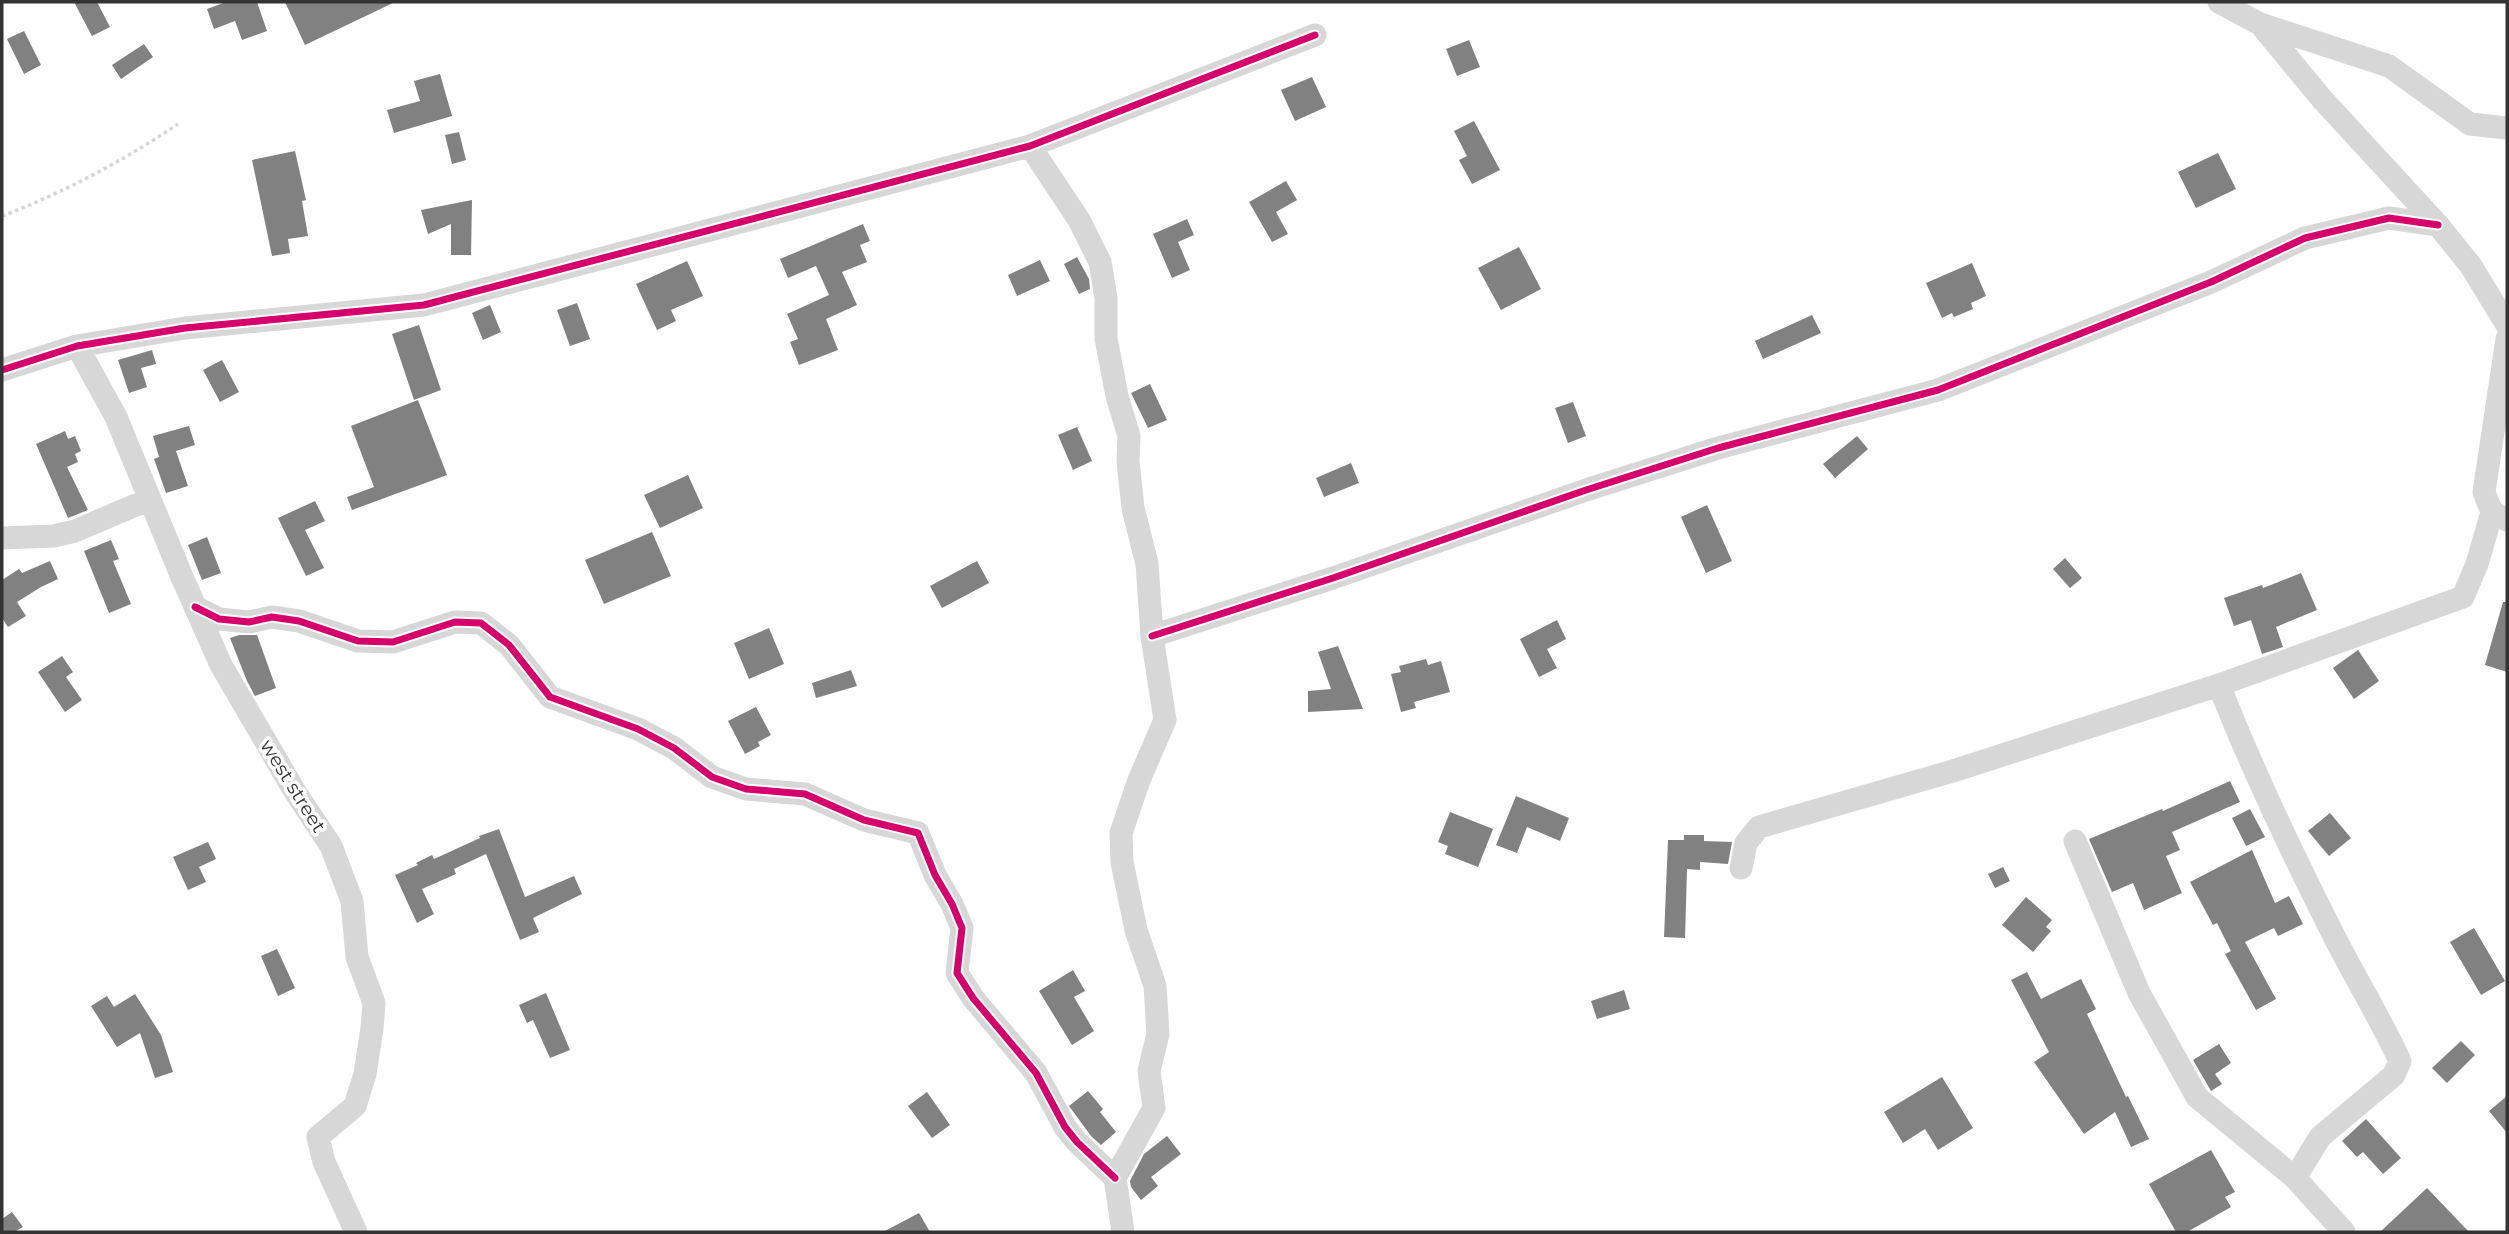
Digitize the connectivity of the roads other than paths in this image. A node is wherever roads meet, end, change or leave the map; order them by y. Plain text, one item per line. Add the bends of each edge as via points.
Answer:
1 (2219, 2) edge
2 (2260, 24) junction
3 (1315, 35) dead end
4 (2507, 128) edge
5 (1030, 146) junction
6 (2438, 225) junction
7 (2507, 325) edge
8 (2507, 339) edge
9 (77, 346) junction
10 (6, 363) edge
11 (150, 499) junction
12 (2499, 516) edge
13 (2, 538) edge
14 (195, 607) junction
15 (1152, 636) junction
16 (2219, 685) junction
17 (2075, 841) dead end
18 (1741, 868) dead end
19 (1115, 1178) junction
20 (2295, 1178) junction
21 (356, 1232) edge
22 (1123, 1232) edge
23 (2344, 1232) edge

1 - 2 street
2 - 4 street via 2389,66 2470,124
2 - 6 street
3 - 5 street
5 - 9 street via 424,305 185,328
5 - 15 street via 1079,220 1100,262 1106,338 1129,436 1133,508 1147,564
6 - 7 street
6 - 15 street via 2389,218 2305,238 2211,282 1938,390 1718,448
8 - 12 street via 2484,492
9 - 10 street
9 - 11 street, west street via 116,417
11 - 13 street via 75,531
11 - 14 street, west street
12 - 16 street via 2463,597
14 - 19 street via 219,619 292,619 358,641 393,642 456,622 481,623 509,645 550,696 638,729 674,748 712,777 746,789 805,794 864,820 918,833 962,928 957,973 1036,1073 1071,1135
14 - 21 street, west street via 221,665 331,846 352,901 357,957 374,1003 372,1028 355,1106 318,1137 324,1162
15 - 19 street via 1165,720 1121,833 1136,929 1154,986 1158,1034 1149,1070 1154,1108
16 - 18 street via 1953,771 1759,827 1746,843
16 - 20 street via 2251,767 2400,1061 2394,1075 2320,1137
17 - 20 street via 2138,993 2197,1097
19 - 22 street
20 - 23 street

